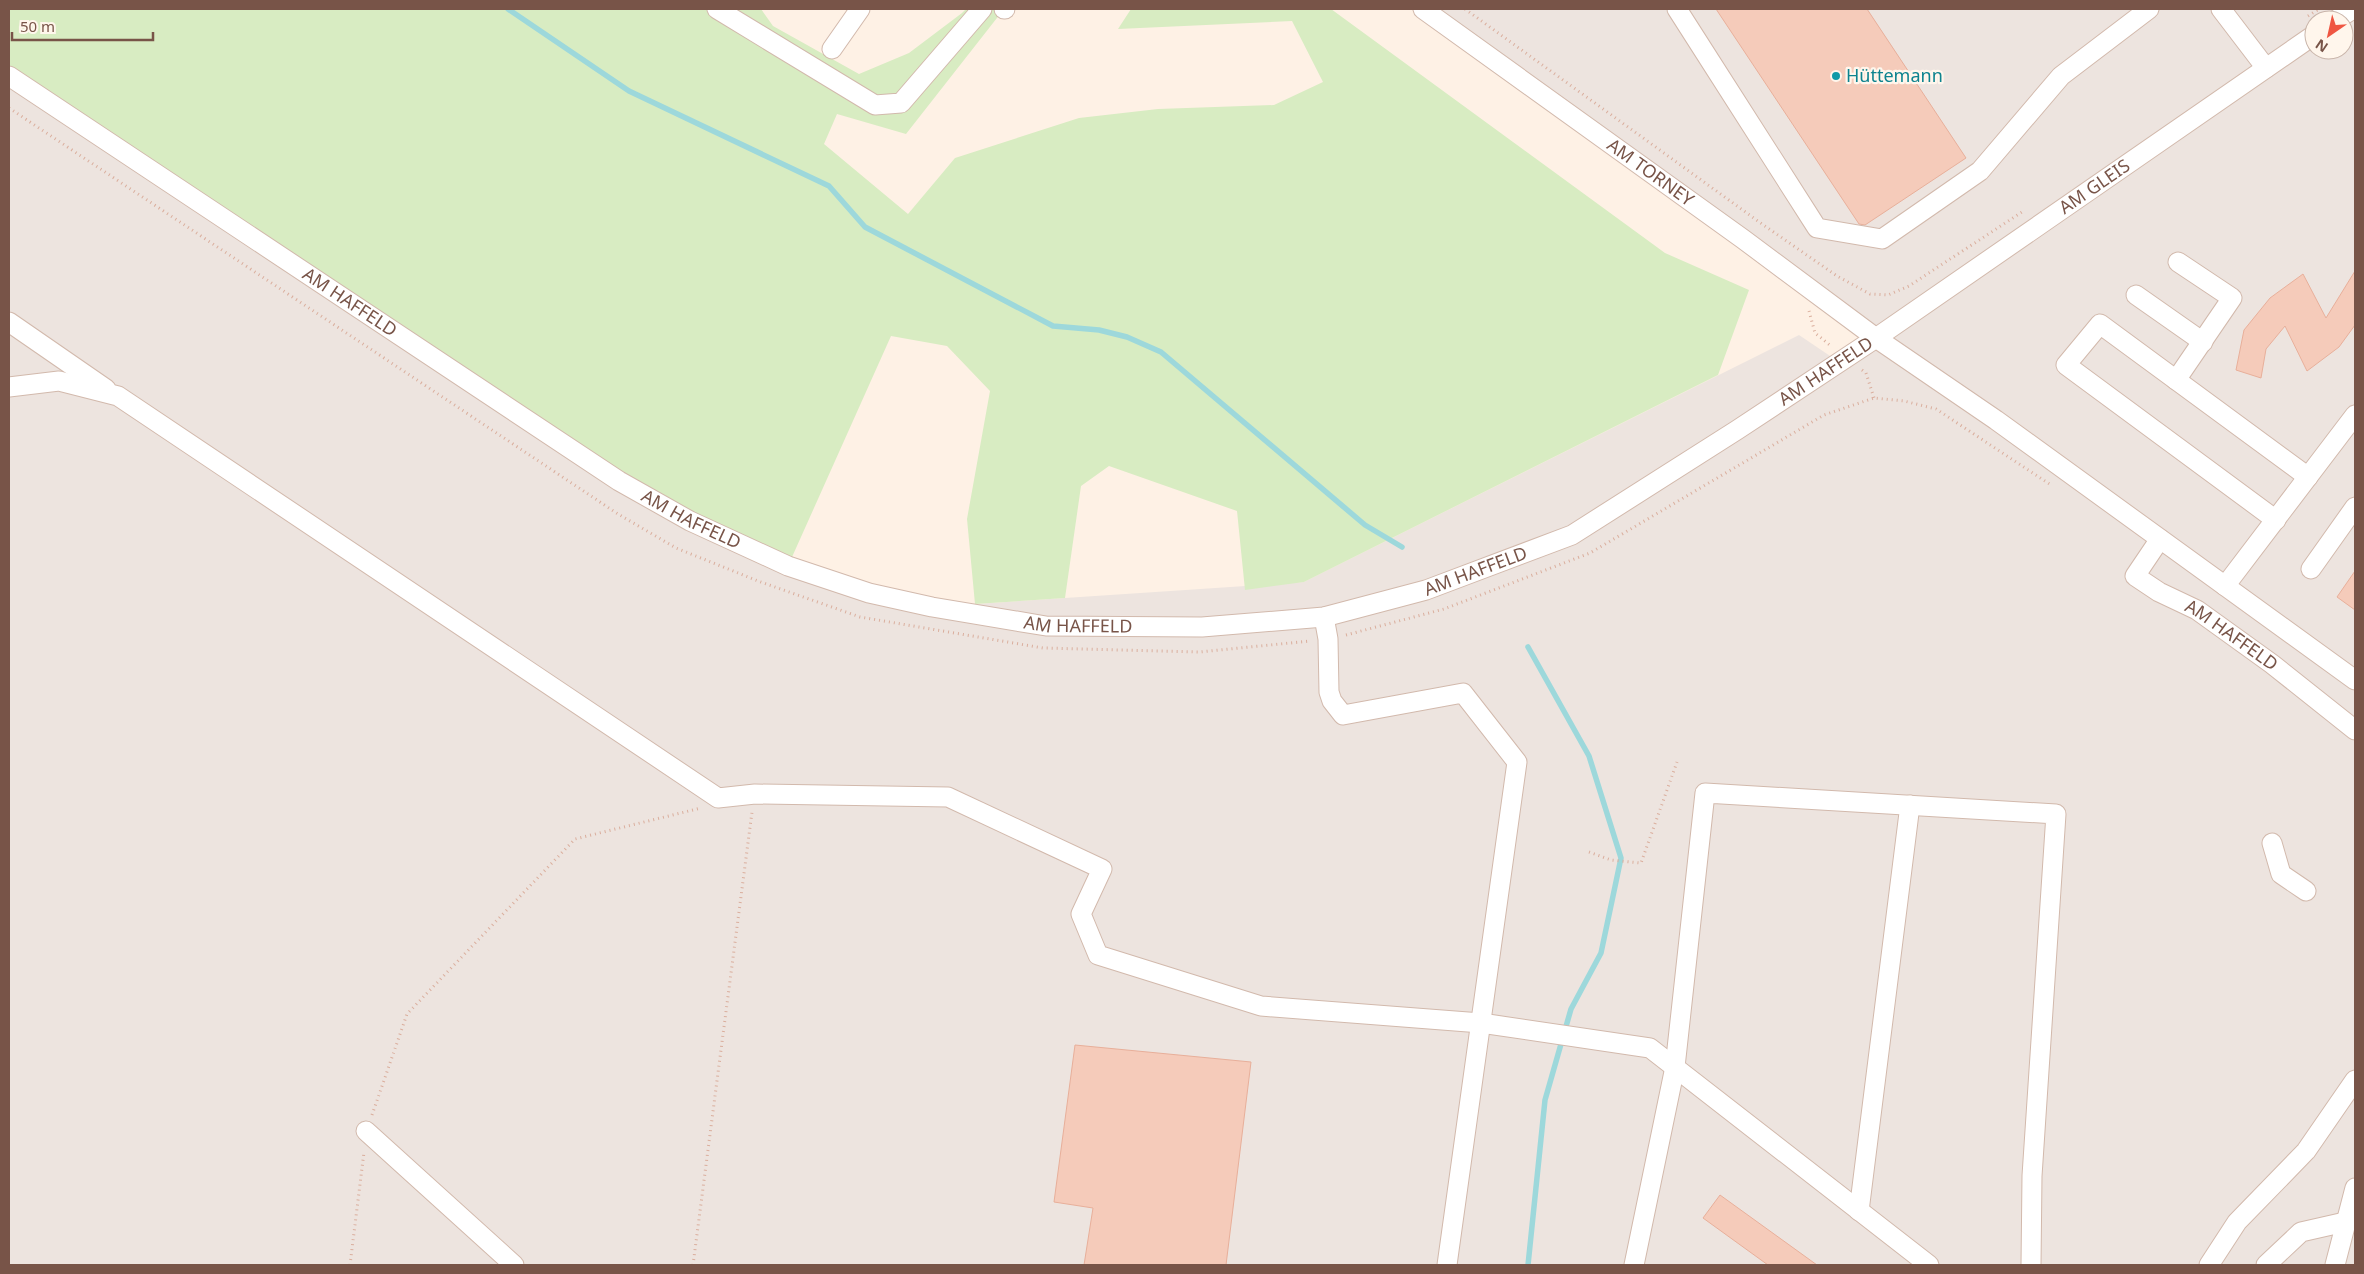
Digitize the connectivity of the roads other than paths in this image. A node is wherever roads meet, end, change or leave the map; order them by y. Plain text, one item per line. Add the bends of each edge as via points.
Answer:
1 (717, 9) edge
2 (860, 9) edge
3 (982, 9) edge
4 (1423, 9) edge
5 (1677, 9) edge
6 (2149, 9) edge
7 (2221, 9) edge
8 (2304, 42) edge
9 (832, 49) dead end
10 (2266, 68) junction
11 (9, 76) edge
12 (2178, 262) dead end
13 (2136, 294) dead end
14 (9, 322) edge
15 (1876, 338) junction
16 (2203, 342) junction
17 (2176, 380) junction
18 (9, 387) edge
19 (118, 396) junction
20 (2355, 415) edge
21 (2308, 477) junction
22 (2355, 507) edge
23 (2276, 520) junction
24 (2160, 539) junction
25 (2311, 568) dead end
26 (2225, 586) junction
27 (1324, 617) junction
28 (2355, 680) edge
29 (2355, 730) edge
30 (1910, 805) junction
31 (2272, 843) dead end
32 (2306, 891) dead end
33 (1481, 1023) junction
34 (1674, 1067) junction
35 (2355, 1080) edge
36 (366, 1131) road end
37 (2355, 1188) edge
38 (1860, 1211) junction
39 (2345, 1222) junction
40 (514, 1265) edge
41 (1447, 1265) edge
42 (1634, 1265) edge
43 (1929, 1265) edge
44 (2031, 1265) edge
45 (2209, 1265) edge
46 (2266, 1265) edge
47 (2335, 1265) edge

1 - 3 street via 874,105 901,103
2 - 9 street
4 - 15 street, AM TORNEY
5 - 6 street via 1817,228 1882,239 1980,171 2061,76
7 - 10 street
8 - 10 street, AM GLEIS
10 - 15 street, AM GLEIS
11 - 27 street, AM HAFFELD via 619,481 690,521 773,561 869,593 1046,626 1202,627
12 - 16 street via 2232,298
13 - 16 street
14 - 19 street
15 - 24 street, AM HAFFELD
15 - 27 street, AM HAFFELD via 1572,535 1426,590
16 - 17 street
17 - 21 street
17 - 23 street via 2100,324 2066,365
18 - 19 street via 58,382
19 - 33 street via 718,798 755,794 948,797 1102,869 1081,914 1098,955 1261,1006
20 - 21 street
21 - 23 street
22 - 25 street
23 - 26 street
24 - 26 street, AM HAFFELD
24 - 29 street, AM HAFFELD via 2135,576 2196,610 2272,664
26 - 28 street, AM HAFFELD
27 - 33 street via 1328,639 1329,692 1343,715 1463,694 1517,762
30 - 34 street via 1705,793
30 - 38 street
30 - 44 street via 2056,814 2032,1176
31 - 32 street via 2281,874
33 - 34 street via 1650,1048
33 - 41 street
34 - 38 street
34 - 42 street
35 - 45 street via 2306,1151 2238,1222
36 - 40 street
37 - 39 street
38 - 43 street
39 - 46 street via 2301,1232
39 - 47 street

